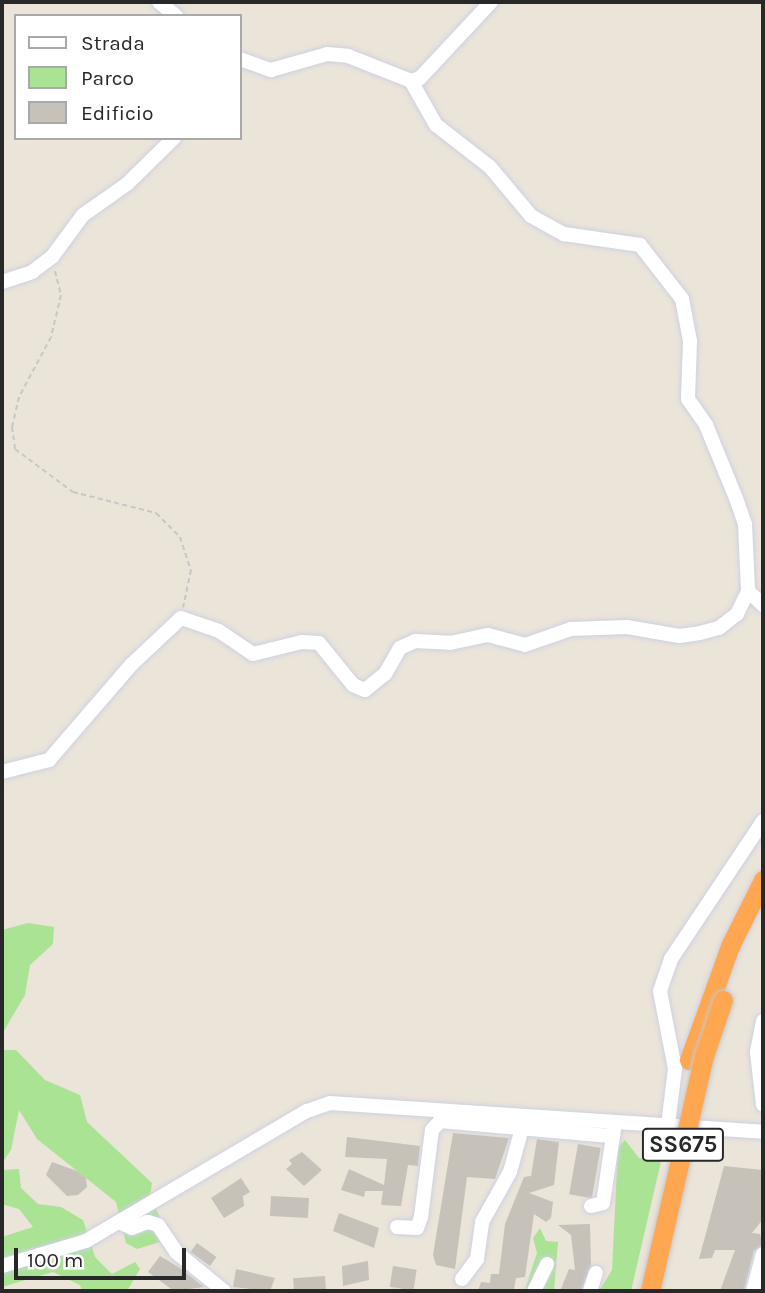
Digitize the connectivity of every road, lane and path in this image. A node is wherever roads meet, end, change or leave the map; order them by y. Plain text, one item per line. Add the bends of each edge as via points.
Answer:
1 (159, 2) edge
2 (491, 2) edge
3 (174, 14) edge
4 (242, 60) edge
5 (411, 81) junction
6 (172, 140) edge
7 (52, 257) junction
8 (2, 282) edge
9 (748, 591) junction
10 (763, 605) edge
11 (181, 618) junction
12 (2, 772) edge
13 (763, 821) edge
14 (763, 880) edge
15 (763, 903) edge
16 (717, 998) junction
17 (763, 1021) edge
18 (763, 1105) edge
19 (668, 1125) junction
20 (522, 1128) junction
21 (615, 1128) junction
22 (763, 1132) edge
23 (591, 1206) dead end
24 (119, 1222) junction
25 (397, 1227) dead end
26 (763, 1254) edge
27 (547, 1264) dead end
28 (2, 1266) edge
29 (596, 1273) dead end
30 (462, 1279) dead end
31 (224, 1291) edge
32 (534, 1291) edge
33 (590, 1291) edge
34 (637, 1291) edge
35 (650, 1291) edge
36 (753, 1291) edge

1 - 3 street
2 - 5 street via 420,78
4 - 5 street via 271,70 327,54 348,57
5 - 9 street via 436,125 490,167 531,216 564,234 640,245 681,299 691,341 688,399 715,446 745,524
6 - 7 street via 127,184 83,215
7 - 8 street via 32,272
7 - 11 path via 61,295 51,337 19,397 12,427 15,449 73,492 156,513 180,537 191,570
9 - 10 street
9 - 11 street via 737,614 719,628 701,633 679,636 627,627 571,629 525,645 488,635 450,643 415,641 400,648 386,674 365,690 353,685 319,643 302,642 253,653 219,631
11 - 12 street via 132,664 49,760
13 - 19 street via 671,959 660,991 675,1069
14 - 16 highway, SS675
15 - 16 highway, SS675
16 - 34 highway, SS675 via 689,1060
16 - 35 highway, SS675, bridge
17 - 18 street via 757,1052
19 - 21 street
19 - 22 street
20 - 21 street
20 - 25 street via 440,1121 432,1129 417,1228
20 - 30 street via 510,1172 482,1222 477,1259
21 - 23 street via 603,1203
21 - 24 street via 330,1103 307,1111
24 - 28 street via 86,1241
24 - 31 street via 132,1228 148,1222 158,1225 176,1252
26 - 36 street
27 - 32 street
29 - 33 street

